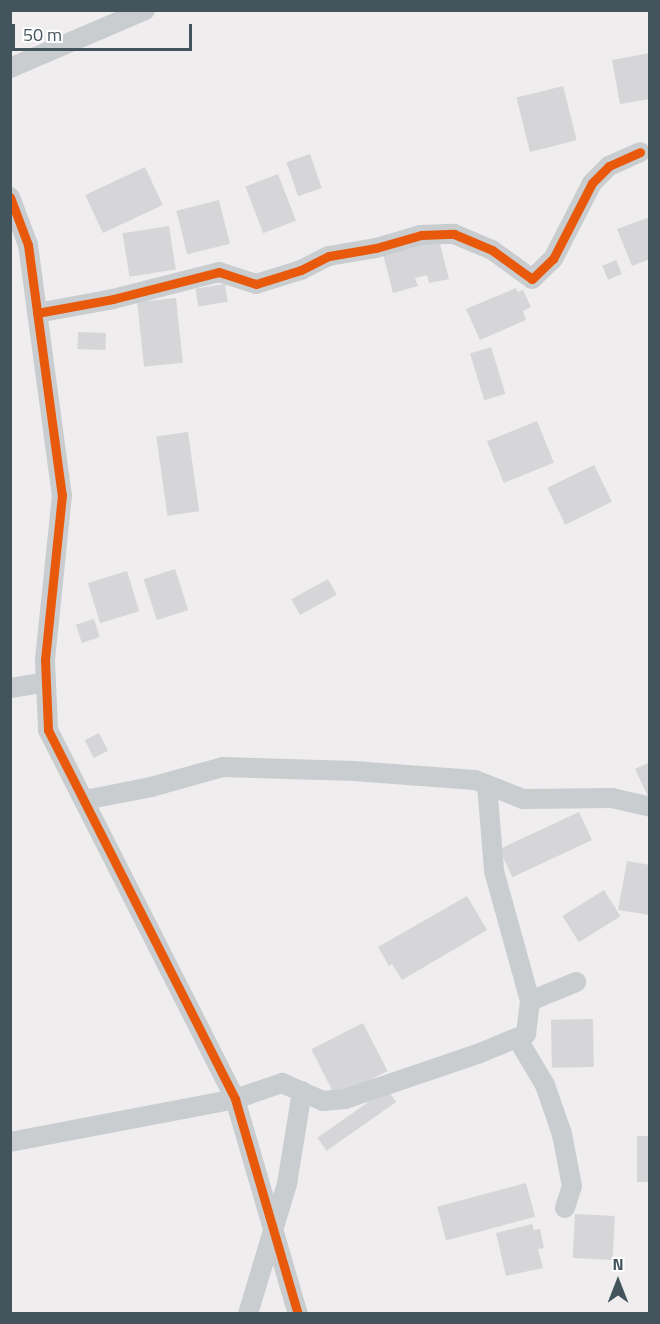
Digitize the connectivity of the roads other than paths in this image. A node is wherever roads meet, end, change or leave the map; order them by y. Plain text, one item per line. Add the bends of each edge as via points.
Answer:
1 (145, 10) edge
2 (10, 68) edge
3 (640, 152) dead end
4 (10, 197) edge
5 (37, 313) junction
6 (46, 682) junction
7 (10, 688) edge
8 (487, 785) junction
9 (85, 800) junction
10 (650, 807) edge
11 (576, 982) dead end
12 (530, 1001) junction
13 (517, 1038) junction
14 (302, 1090) junction
15 (235, 1099) junction
16 (10, 1142) edge
17 (566, 1208) dead end
18 (274, 1232) junction
19 (248, 1314) edge
20 (298, 1314) edge

1 - 2 street
3 - 5 street via 609,166 592,183 553,259 532,279 492,250 454,234 421,235 329,256 256,285 219,272 91,304
4 - 5 street via 28,246
5 - 6 street via 62,495
6 - 7 street
6 - 9 street via 48,730
8 - 9 street via 475,780 354,771 223,767
8 - 10 street via 523,799 612,798
8 - 12 street via 494,871
9 - 15 street
11 - 12 street
12 - 13 street via 526,1034
13 - 14 street via 345,1099 323,1101
13 - 17 street via 545,1085 562,1134 572,1186
14 - 15 street via 282,1083
14 - 18 street via 287,1184
15 - 16 street
15 - 18 street
18 - 19 street
18 - 20 street

